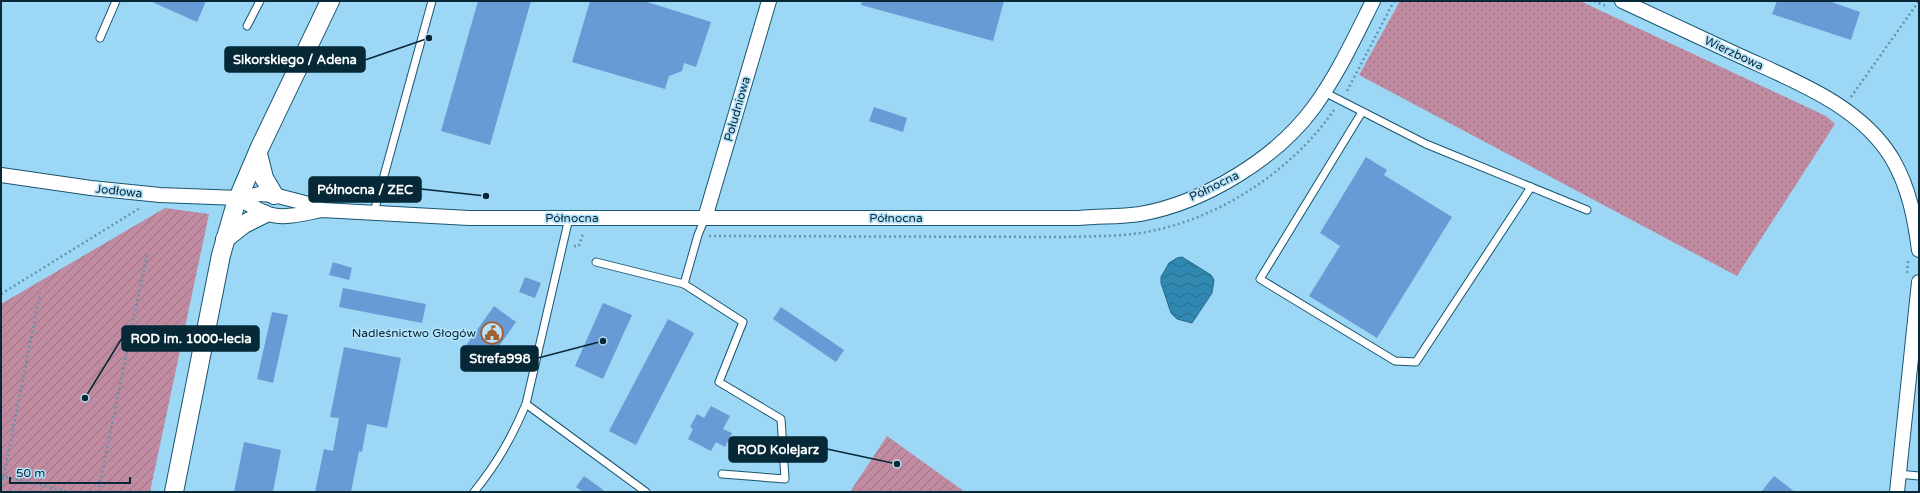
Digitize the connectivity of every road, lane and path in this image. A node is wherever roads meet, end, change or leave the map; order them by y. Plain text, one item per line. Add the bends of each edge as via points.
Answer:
1 (116, 1) edge
2 (260, 1) edge
3 (330, 1) edge
4 (432, 1) edge
5 (769, 1) edge
6 (1373, 1) edge
7 (1594, 1) edge
8 (1919, 1) edge
9 (1618, 6) edge
10 (247, 26) dead end
11 (100, 38) dead end
12 (1324, 92) junction
13 (1843, 108) junction
14 (1362, 112) junction
15 (258, 154) junction
16 (1, 175) edge
17 (1531, 187) junction
18 (274, 195) junction
19 (160, 196) junction
20 (238, 198) junction
21 (322, 210) junction
22 (1587, 210) dead end
23 (374, 212) junction
24 (264, 214) junction
25 (569, 218) junction
26 (705, 218) junction
27 (225, 239) junction
28 (1914, 252) edge
29 (147, 254) dead end
30 (596, 262) dead end
31 (1913, 280) edge
32 (684, 284) junction
33 (40, 292) dead end
34 (1, 294) edge
35 (526, 404) junction
36 (722, 474) dead end
37 (1898, 474) junction
38 (2, 476) edge
39 (1919, 476) edge
40 (1, 490) edge
41 (70, 492) edge
42 (98, 492) edge
43 (174, 492) edge
44 (474, 492) edge
45 (646, 492) edge
46 (1897, 492) edge

1 - 11 lane
2 - 10 lane
3 - 15 street
4 - 23 lane
5 - 26 street, Południowa
6 - 12 street, Północna via 1338,73
7 - 9 path
8 - 13 path
9 - 13 street, Wierzbowa via 1798,83
12 - 14 lane
12 - 26 street, Północna via 1314,108 1281,143 1251,167 1213,189 1177,204 1140,214 1072,218
13 - 28 street, Wierzbowa via 1874,135 1893,160 1914,215
14 - 17 lane via 1426,144
14 - 17 lane via 1260,279 1395,361 1416,362
15 - 18 street via 264,178
15 - 20 street
16 - 19 street, Jodłowa
17 - 22 lane
18 - 20 street, Północna via 260,194
18 - 21 street, Północna
19 - 20 street, Jodłowa
19 - 34 path
20 - 24 street, Północna
20 - 27 street
21 - 23 street, Północna
21 - 24 street, Północna via 274,217
23 - 25 street, Północna via 469,218
24 - 27 street via 244,224
25 - 26 street, Północna
25 - 35 lane
26 - 32 lane
27 - 43 street
28 - 31 path
29 - 42 path
30 - 32 lane
31 - 37 street
32 - 36 lane via 743,322 719,382 781,419 785,479
33 - 38 path
35 - 44 lane via 516,430 498,461
35 - 45 lane
37 - 39 lane
37 - 46 street
38 - 40 path
38 - 41 path

